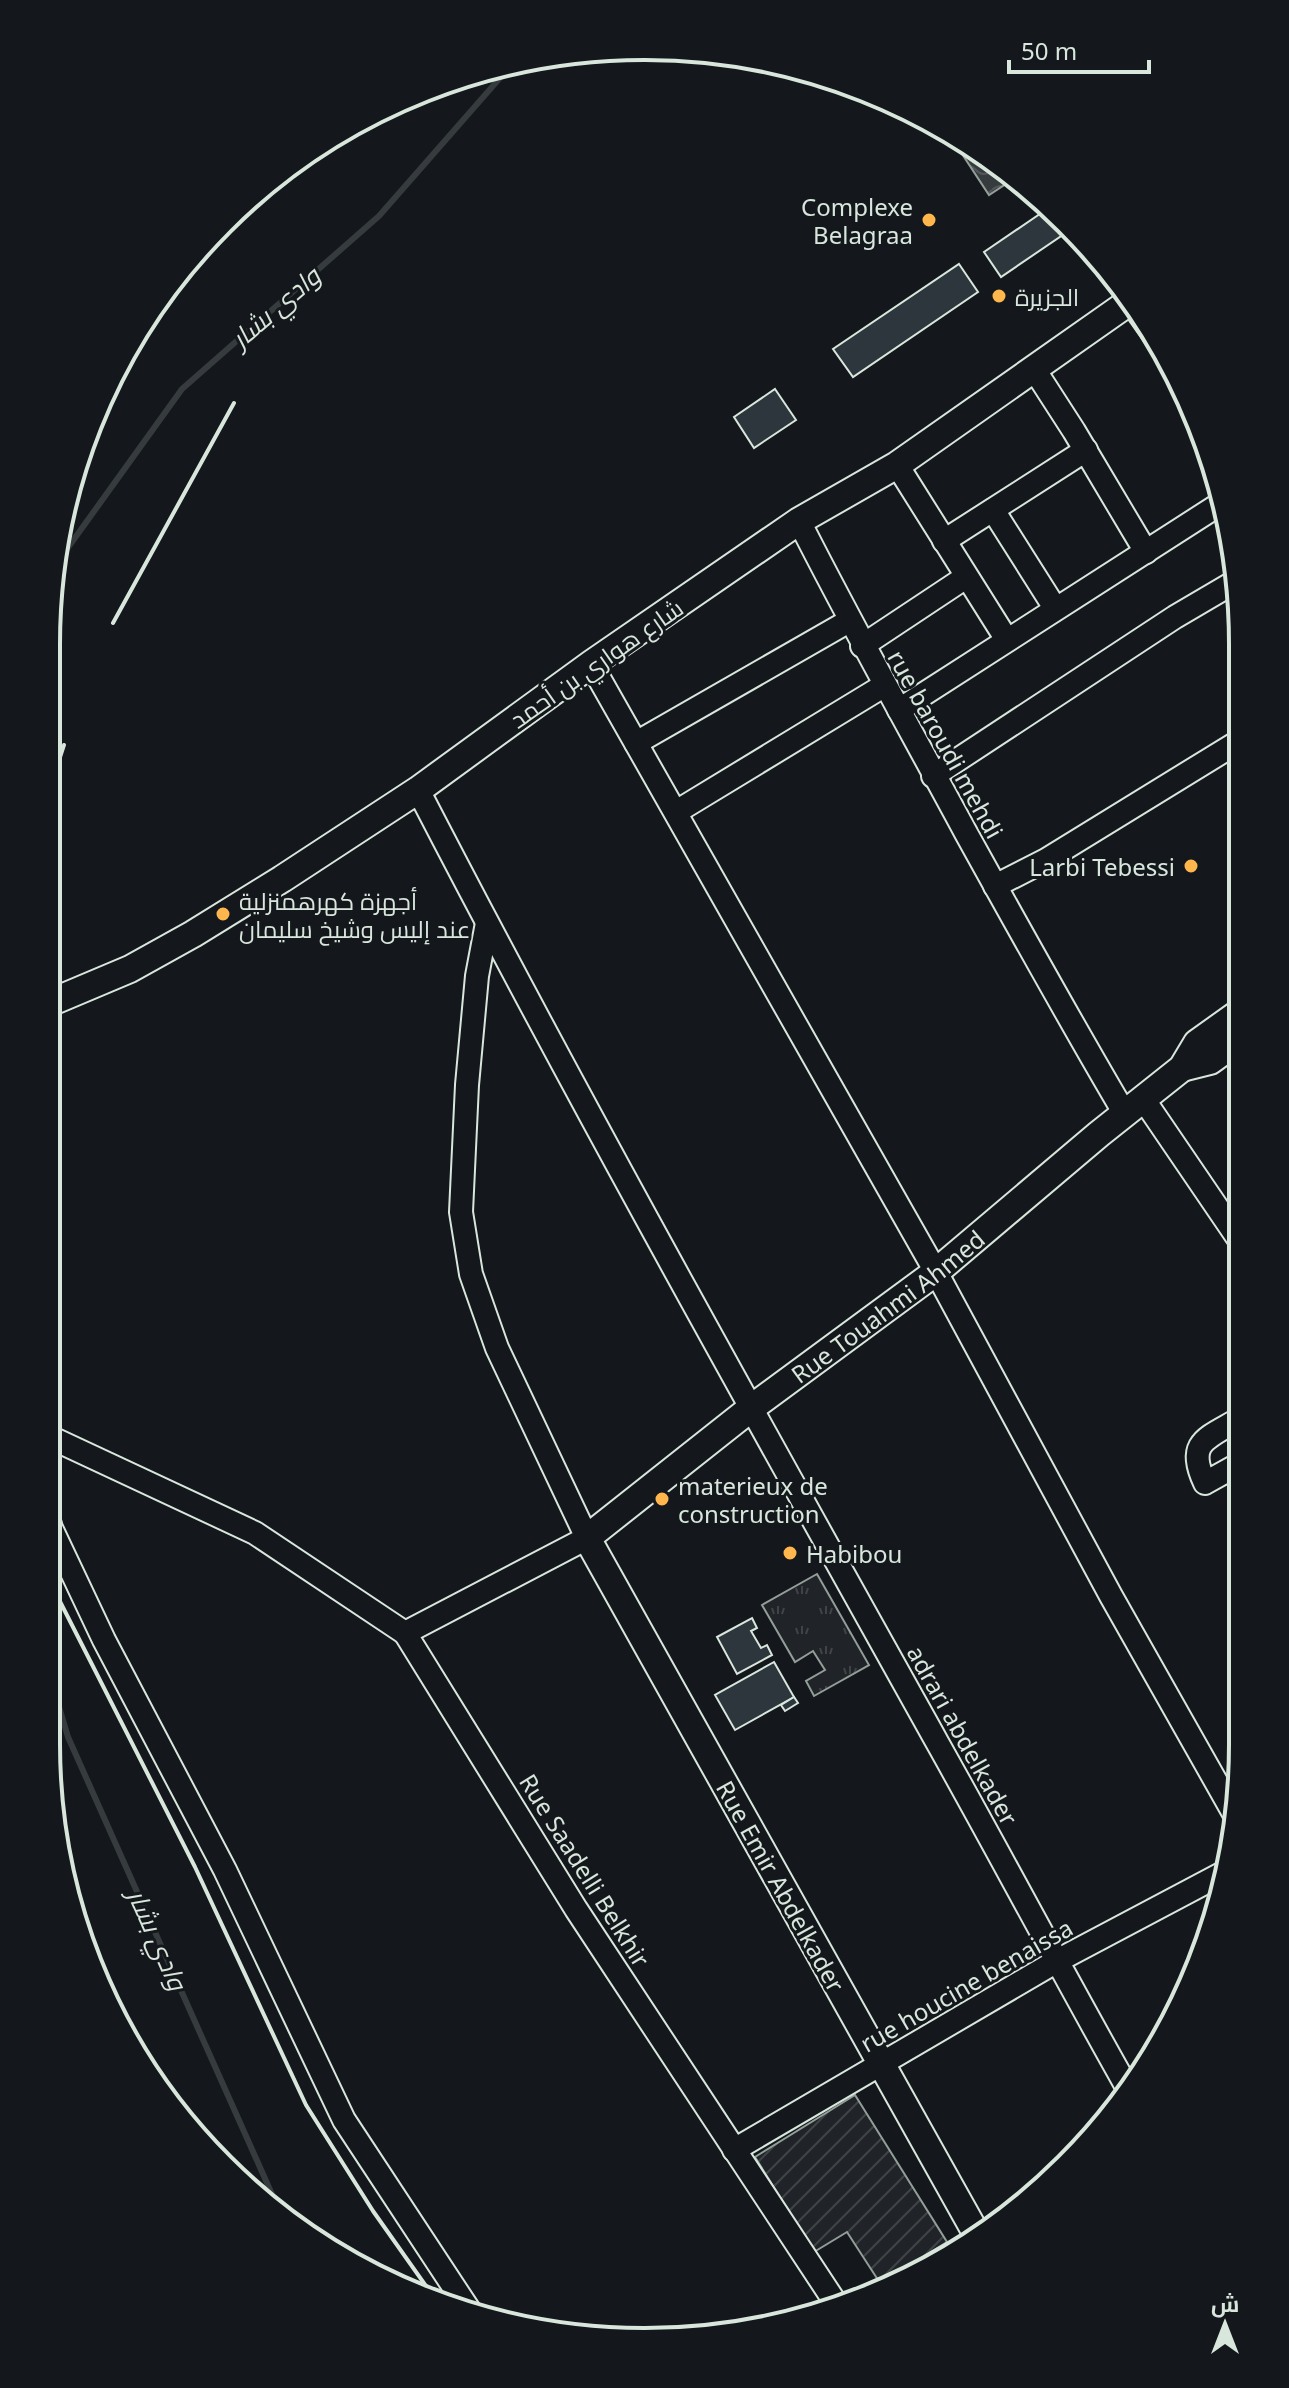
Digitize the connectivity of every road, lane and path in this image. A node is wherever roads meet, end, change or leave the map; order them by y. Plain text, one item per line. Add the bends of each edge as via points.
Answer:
1 (1121, 308) edge
2 (1034, 369) junction
3 (1086, 450) junction
4 (897, 465) junction
5 (1213, 509) edge
6 (993, 510) junction
7 (799, 521) junction
8 (944, 541) junction
9 (1146, 552) junction
10 (966, 577) junction
11 (1226, 587) edge
12 (1055, 608) junction
13 (849, 621) junction
14 (1007, 640) junction
15 (862, 646) junction
16 (591, 664) junction
17 (885, 685) junction
18 (899, 710) junction
19 (636, 743) junction
20 (1229, 748) edge
21 (933, 776) junction
22 (418, 790) junction
23 (676, 812) junction
24 (995, 886) junction
25 (487, 923) junction
26 (60, 999) edge
27 (1229, 1020) edge
28 (1229, 1047) edge
29 (1182, 1068) junction
30 (1134, 1107) junction
31 (1229, 1227) edge
32 (936, 1272) junction
33 (750, 1409) junction
34 (1229, 1426) edge
35 (60, 1442) edge
36 (1229, 1470) edge
37 (587, 1538) junction
38 (60, 1547) edge
39 (405, 1633) junction
40 (1226, 1800) edge
41 (1213, 1878) edge
42 (1057, 1961) junction
43 (881, 2064) junction
44 (1122, 2079) edge
45 (734, 2150) junction
46 (972, 2227) edge
47 (832, 2297) edge
48 (461, 2298) edge

1 - 2 main road, شارع هواري بن أحمد
2 - 3 street
2 - 4 main road, شارع هواري بن أحمد
3 - 6 street
3 - 9 street
4 - 7 main road, شارع هواري بن أحمد
4 - 8 street
5 - 9 street
6 - 8 street
6 - 12 street
7 - 13 street, rue baroudi mehdi
7 - 16 main road, شارع هواري بن أحمد
8 - 10 street
9 - 12 street
10 - 14 street
10 - 15 street
11 - 21 street
12 - 14 street
13 - 15 street, rue baroudi mehdi
13 - 19 street
14 - 18 street
15 - 17 street, rue baroudi mehdi
16 - 19 street
16 - 22 main road, شارع هواري بن أحمد
17 - 18 street, rue baroudi mehdi
17 - 23 street
18 - 21 street, rue baroudi mehdi
19 - 23 street
20 - 24 street
21 - 24 street, rue baroudi mehdi
22 - 25 street, adrari abdelkader
22 - 26 main road, شارع هواري بن أحمد via 193,934
23 - 32 street
24 - 30 street, rue baroudi mehdi via 1067,1018
25 - 33 street, adrari abdelkader
25 - 37 street via 467,1085 461,1212 471,1274 497,1348
27 - 29 main road via 1197,1043
28 - 29 main road via 1210,1061
29 - 30 main road, Rue Touahmi Ahmed
30 - 31 street, rue baroudi mehdi
30 - 32 main road, Rue Touahmi Ahmed
32 - 33 main road, Rue Touahmi Ahmed
32 - 40 street
33 - 37 main road, Rue Touahmi Ahmed
33 - 42 street, adrari abdelkader
34 - 36 street via 1206,1440 1196,1462 1205,1483
35 - 39 street via 255,1533
37 - 39 street
37 - 43 main road, Rue Emir Abdelkader
38 - 48 street via 344,2120
39 - 45 street, Rue Saadelli Belkhir
41 - 42 street, rue houcine benaissa
42 - 43 street, rue houcine benaissa
42 - 44 street, adrari abdelkader
43 - 45 street, rue houcine benaissa
43 - 46 main road, Rue Emir Abdelkader
45 - 47 street, Rue Saadelli Belkhir

